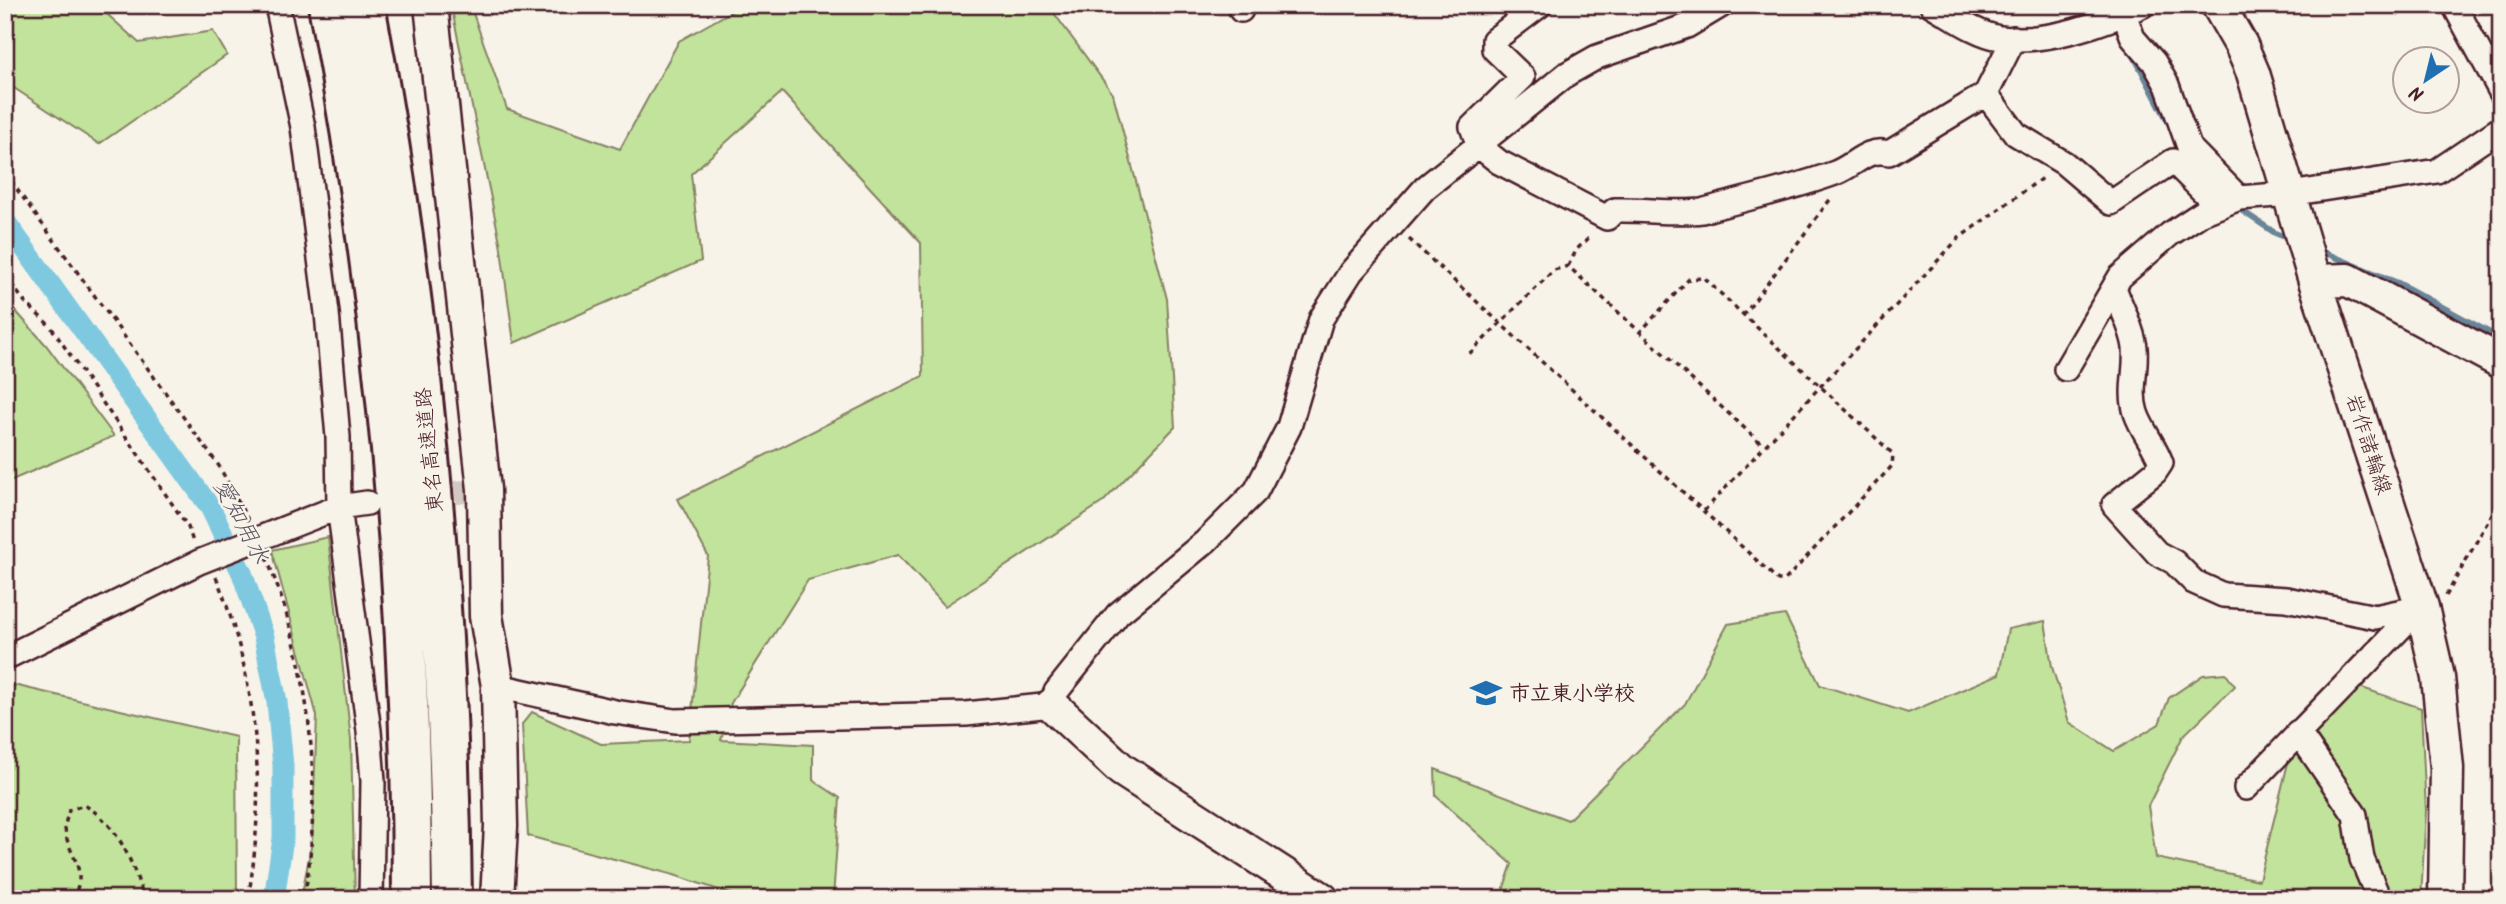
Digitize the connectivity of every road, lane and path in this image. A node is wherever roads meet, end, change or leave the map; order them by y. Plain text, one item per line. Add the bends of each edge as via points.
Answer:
1 (277, 5) edge
2 (328, 5) edge
3 (365, 5) edge
4 (431, 5) edge
5 (1540, 5) edge
6 (1722, 5) edge
7 (1932, 5) edge
8 (2218, 5) edge
9 (2454, 5) edge
10 (2133, 10) edge
11 (2014, 38) junction
12 (2501, 92) edge
13 (1986, 94) junction
14 (2501, 128) edge
15 (1479, 146) junction
16 (2064, 163) junction
17 (5, 173) edge
18 (1837, 173) junction
19 (2290, 194) junction
20 (2228, 202) junction
21 (1607, 218) junction
22 (1392, 224) junction
23 (1568, 266) junction
24 (5, 276) edge
25 (2315, 281) junction
26 (2115, 290) junction
27 (1743, 316) junction
28 (1500, 321) junction
29 (1641, 331) junction
30 (1469, 354) dead end
31 (2501, 362) edge
32 (2066, 369) dead end
33 (1819, 386) junction
34 (1764, 446) junction
35 (2501, 498) edge
36 (367, 503) dead end
37 (339, 507) junction
38 (1704, 511) junction
39 (256, 539) junction
40 (204, 560) junction
41 (2416, 609) junction
42 (5, 658) edge
43 (498, 686) junction
44 (1052, 705) junction
45 (2298, 732) junction
46 (2246, 788) dead end
47 (5, 892) edge
48 (16, 899) edge
49 (72, 899) edge
50 (144, 899) edge
51 (248, 899) edge
52 (304, 899) edge
53 (371, 899) edge
54 (412, 899) edge
55 (452, 899) edge
56 (497, 899) edge
57 (1322, 899) edge
58 (2379, 899) edge
59 (2445, 899) edge

1 - 37 street via 303,127 327,313
2 - 54 highway, 東名高速道路 via 356,152 402,565
3 - 55 highway, 東名高速道路 via 388,129 418,343 438,540
4 - 43 street via 484,489 486,616
5 - 15 street via 1494,40 1494,49 1523,77 1472,127
6 - 15 street via 1687,26 1597,57 1567,74
7 - 11 street via 1987,34
8 - 19 street, 岩作諸輪線 via 2253,73
9 - 12 street
10 - 11 street via 2060,33
10 - 20 street via 2133,38 2166,85 2189,147
11 - 13 street
13 - 16 street via 2017,134
13 - 18 street via 1889,153 1869,153
14 - 19 street via 2437,171
15 - 21 street via 1541,186
15 - 22 street via 1425,188
16 - 20 street via 2111,203 2173,161
16 - 33 path via 1959,238
17 - 39 path via 219,466
18 - 21 street via 1702,211 1615,210
18 - 27 path via 1830,202
19 - 20 street
19 - 25 street, 岩作諸輪線
20 - 26 street via 2170,234 2120,277
21 - 23 path via 1577,249
22 - 28 path
22 - 44 street via 1351,272 1321,319 1289,427 1256,491 1206,541 1118,614 1056,692
23 - 28 path via 1554,270
23 - 29 path
24 - 40 path via 74,359 188,527
25 - 31 street via 2348,280
25 - 41 street, 岩作諸輪線
26 - 32 street
26 - 41 street via 2134,343 2131,390 2137,416 2161,463 2114,505 2131,527 2194,582 2223,596 2286,599 2375,617
27 - 29 path via 1704,278 1689,279
27 - 33 path
28 - 30 path
28 - 38 path
29 - 34 path
33 - 34 path
33 - 38 path via 1893,454 1892,466 1785,580 1778,580
34 - 38 path
35 - 41 path via 2446,596
36 - 37 street
37 - 39 street
37 - 53 street via 369,731
39 - 40 street
39 - 52 path via 291,630 308,714 312,782
40 - 42 street
40 - 51 path via 242,653 254,719 258,845
41 - 45 street
41 - 59 street, 岩作諸輪線 via 2438,677 2447,768
43 - 44 street via 675,721 966,714
43 - 56 street via 501,826
44 - 57 street via 1122,770
45 - 46 street
45 - 58 street via 2355,816 2362,859
47 - 48 path
49 - 50 path via 80,881 65,828 69,810 84,805 95,811 125,847

